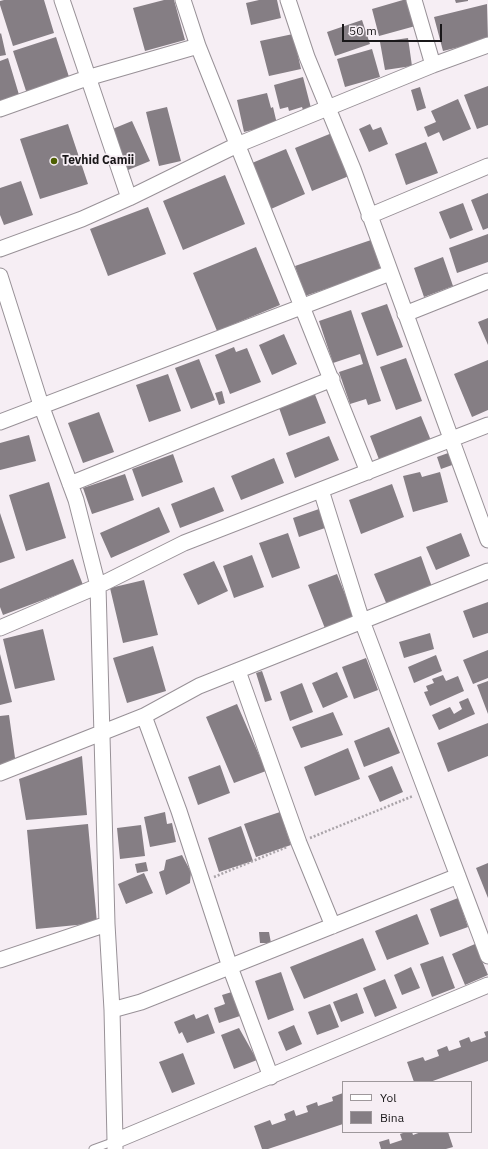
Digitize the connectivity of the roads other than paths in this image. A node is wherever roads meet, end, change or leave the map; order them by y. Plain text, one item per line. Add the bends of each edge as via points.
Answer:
1 (62, 0) edge
2 (184, 0) edge
3 (288, 0) edge
4 (414, 0) edge
5 (488, 45) edge
6 (198, 46) junction
7 (433, 65) junction
8 (87, 78) junction
9 (327, 108) junction
10 (0, 109) edge
11 (237, 145) junction
12 (488, 166) edge
13 (129, 198) junction
14 (369, 216) junction
15 (0, 249) edge
16 (390, 273) junction
17 (0, 276) edge
18 (488, 281) edge
19 (302, 307) junction
20 (405, 314) junction
21 (332, 379) junction
22 (41, 405) junction
23 (0, 422) edge
24 (488, 425) edge
25 (452, 440) junction
26 (368, 472) junction
27 (70, 484) junction
28 (321, 490) junction
29 (488, 540) edge
30 (488, 570) edge
31 (98, 586) junction
32 (362, 621) junction
33 (0, 628) edge
34 (238, 671) junction
35 (144, 716) junction
36 (101, 732) junction
37 (0, 773) edge
38 (458, 876) junction
39 (107, 924) junction
40 (333, 926) junction
41 (488, 956) edge
42 (0, 960) edge
43 (230, 967) junction
44 (488, 985) edge
45 (112, 1010) junction
46 (271, 1077) junction
47 (115, 1145) edge
48 (92, 1149) edge

1 - 8 street
2 - 6 street
3 - 9 street
4 - 7 street
5 - 7 street
6 - 8 street
6 - 11 street
7 - 9 street
8 - 10 street
8 - 13 street
9 - 11 street
9 - 14 street via 353,169
11 - 13 street
11 - 19 street
12 - 14 street
13 - 15 street via 82,219
14 - 16 street
16 - 19 street
16 - 20 street
17 - 22 street
18 - 20 street
19 - 21 street
19 - 22 street
20 - 25 street
21 - 26 street
21 - 27 street
22 - 23 street
22 - 27 street
24 - 25 street
25 - 26 street
25 - 29 street
26 - 28 street
27 - 31 street
28 - 31 street via 184,543
28 - 32 street
30 - 32 street
31 - 33 street
31 - 36 street
32 - 34 street
32 - 38 street
34 - 35 street via 199,686
34 - 40 street via 299,843
35 - 36 street
35 - 43 street via 179,811
36 - 37 street
36 - 39 street
38 - 40 street
38 - 41 street
39 - 42 street
39 - 45 street
40 - 43 street
43 - 45 street via 141,1002
43 - 46 street
44 - 46 street
45 - 47 street
46 - 47 street
47 - 48 lane

